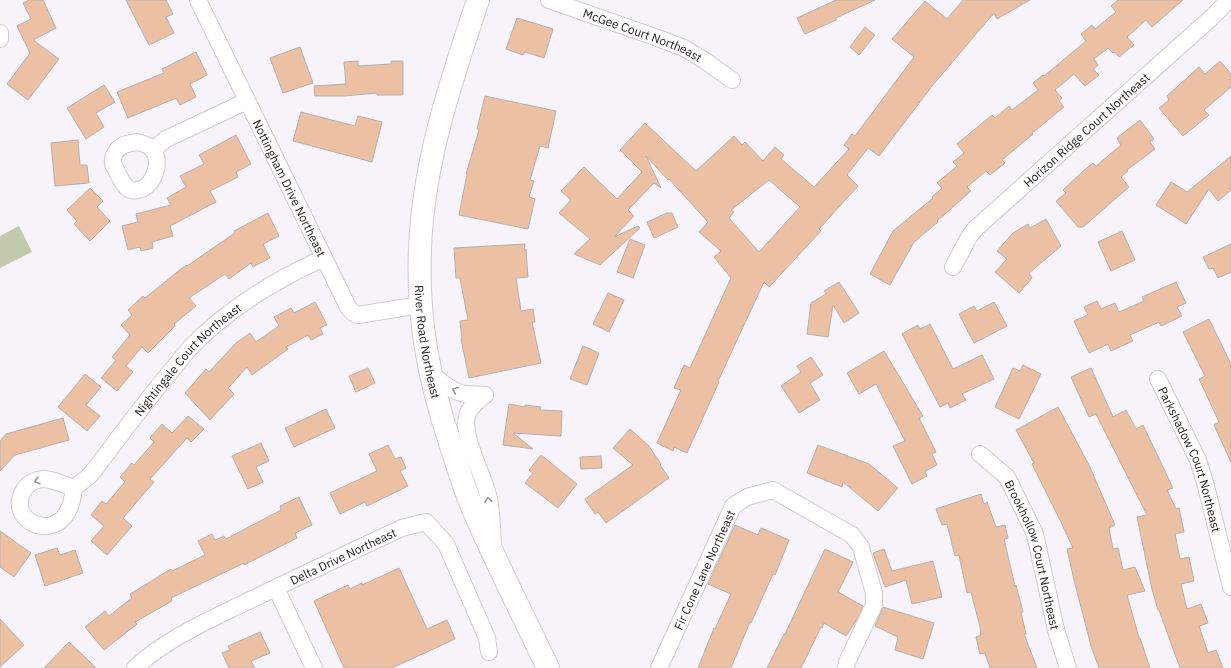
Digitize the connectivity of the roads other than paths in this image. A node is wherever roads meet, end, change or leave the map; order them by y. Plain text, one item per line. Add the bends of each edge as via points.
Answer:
1 (198, 0) edge
2 (478, 0) edge
3 (549, 0) edge
4 (1229, 0) edge
5 (0, 33) edge
6 (0, 39) edge
7 (732, 80) dead end
8 (247, 101) junction
9 (153, 150) dead end
10 (324, 258) junction
11 (953, 267) dead end
12 (420, 304) junction
13 (430, 372) junction
14 (1158, 379) dead end
15 (980, 454) dead end
16 (74, 488) dead end
17 (494, 552) junction
18 (276, 588) junction
19 (1231, 588) edge
20 (489, 652) dead end
21 (135, 668) edge
22 (314, 668) edge
23 (548, 668) edge
24 (659, 668) edge
25 (846, 668) edge
26 (1068, 668) edge

1 - 8 street, Nottingham Drive Northeast
2 - 12 main road, River Road Northeast via 444,104 433,153 424,204 420,249
3 - 7 street, McGee Court Northeast via 684,48
4 - 11 street, Horizon Ridge Court Northeast via 975,229
5 - 6 street
8 - 9 street via 166,139
8 - 10 street, Nottingham Drive Northeast
10 - 12 street, Nottingham Drive Northeast via 348,307 358,315
10 - 16 street, Nightingale Court Northeast via 252,297 208,331 158,386 92,473
12 - 13 main road, River Road Northeast
13 - 17 main road, River Road Northeast via 460,473
17 -> 13 street via 489,496 466,428 467,415 485,395 465,394 455,390 443,384
14 - 19 street, Parkshadow Court Northeast via 1198,460
15 - 26 street, Brookhollow Court Northeast via 1008,477 1035,534 1056,630
17 - 23 main road, River Road Northeast
18 - 20 street, Delta Drive Northeast via 402,528 426,522 446,544 488,638
18 - 21 street, Delta Drive Northeast via 199,625 163,646
18 - 22 street
24 - 25 street, Fir Cone Lane Northeast via 733,506 747,496 772,490 852,535 861,547 874,593 874,605

